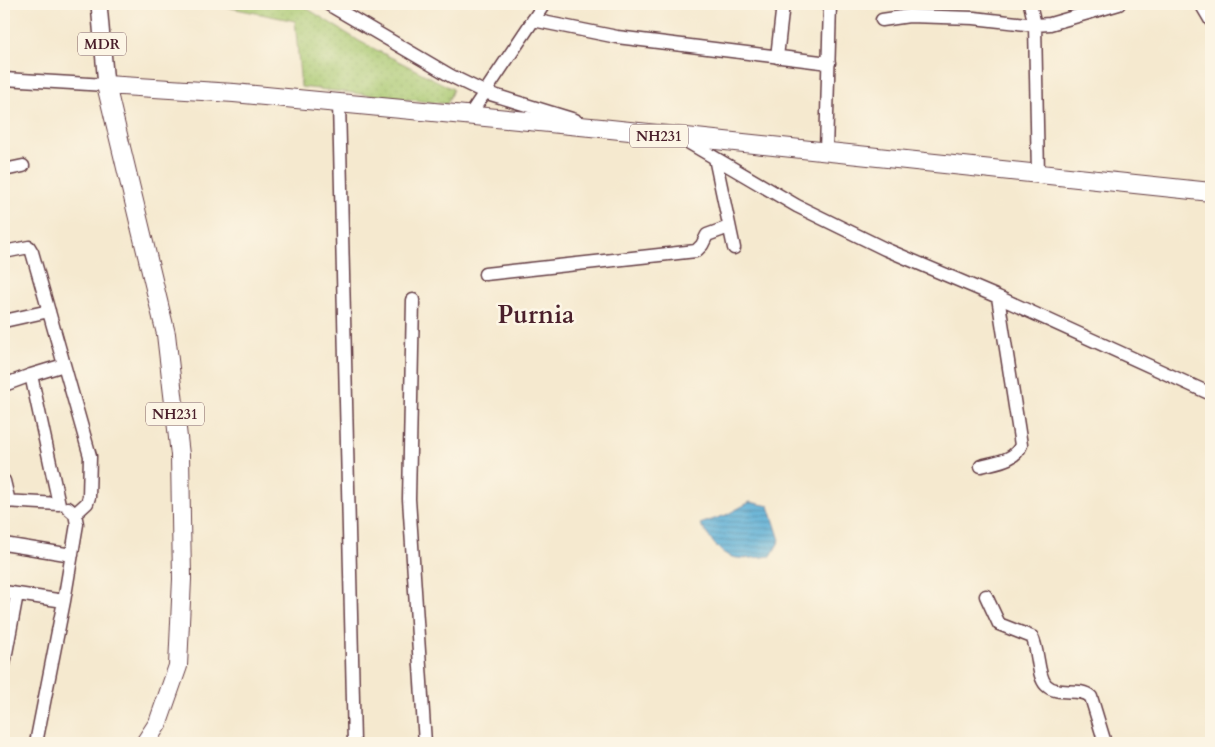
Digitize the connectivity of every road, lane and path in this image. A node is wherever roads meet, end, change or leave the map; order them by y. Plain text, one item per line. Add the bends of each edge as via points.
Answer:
1 (99, 4) edge
2 (328, 4) edge
3 (544, 4) edge
4 (783, 4) edge
5 (830, 4) edge
6 (1030, 4) edge
7 (1119, 4) edge
8 (1201, 4) edge
9 (534, 20) junction
10 (882, 20) dead end
11 (1211, 21) edge
12 (1035, 25) junction
13 (777, 57) junction
14 (829, 63) junction
15 (4, 79) edge
16 (106, 85) junction
17 (484, 92) junction
18 (339, 103) junction
19 (469, 116) junction
20 (601, 128) junction
21 (681, 138) junction
22 (826, 152) junction
23 (715, 158) junction
24 (23, 166) dead end
25 (4, 170) edge
26 (1038, 174) junction
27 (1211, 192) edge
28 (729, 227) junction
29 (734, 248) dead end
30 (4, 252) edge
31 (485, 274) dead end
32 (998, 297) junction
33 (413, 300) dead end
34 (49, 311) junction
35 (4, 322) edge
36 (64, 365) junction
37 (30, 375) junction
38 (4, 384) edge
39 (1211, 394) edge
40 (981, 466) dead end
41 (4, 480) edge
42 (6, 501) edge
43 (59, 504) junction
44 (75, 514) junction
45 (4, 544) edge
46 (72, 555) junction
47 (4, 592) edge
48 (17, 594) junction
49 (986, 596) dead end
50 (64, 601) junction
51 (4, 664) edge
52 (36, 743) edge
53 (145, 743) edge
54 (354, 743) edge
55 (425, 743) edge
56 (1105, 743) edge

1 - 16 main road, MDR
2 - 17 street
3 - 9 street
4 - 13 street
5 - 14 street
6 - 12 street
7 - 12 street via 1050,24
8 - 11 street
9 - 13 street via 617,37
9 - 17 street
10 - 12 street via 909,16 974,18
12 - 26 street
13 - 14 street
14 - 22 street
15 - 16 street
16 - 18 highway, NH231
16 - 53 highway, NH231 via 166,334 180,455 182,580 178,666 158,723
17 - 19 street
17 - 20 street
18 - 19 highway, NH231
18 - 54 street
19 - 20 highway, NH231
20 - 21 highway, NH231
21 - 22 highway, NH231
21 - 23 street
22 - 26 highway, NH231
23 - 28 street
23 - 32 street via 797,206
24 - 25 street
26 - 27 highway, NH231
28 - 29 street
28 - 31 street via 706,234 696,251
30 - 34 street via 29,247
32 - 39 street
32 - 40 street via 1020,445 1018,452 1007,459
33 - 55 street via 410,499
34 - 35 street
34 - 36 street
36 - 37 street
36 - 44 street via 92,467 89,498
37 - 38 street
37 - 43 street
41 - 42 street
42 - 43 street
43 - 44 street
44 - 46 street via 77,524
45 - 46 street
46 - 50 street
47 - 48 street
48 - 50 street
48 - 51 street
49 - 56 street via 999,624 1032,637 1041,678 1046,685 1054,690 1091,697
50 - 52 street

